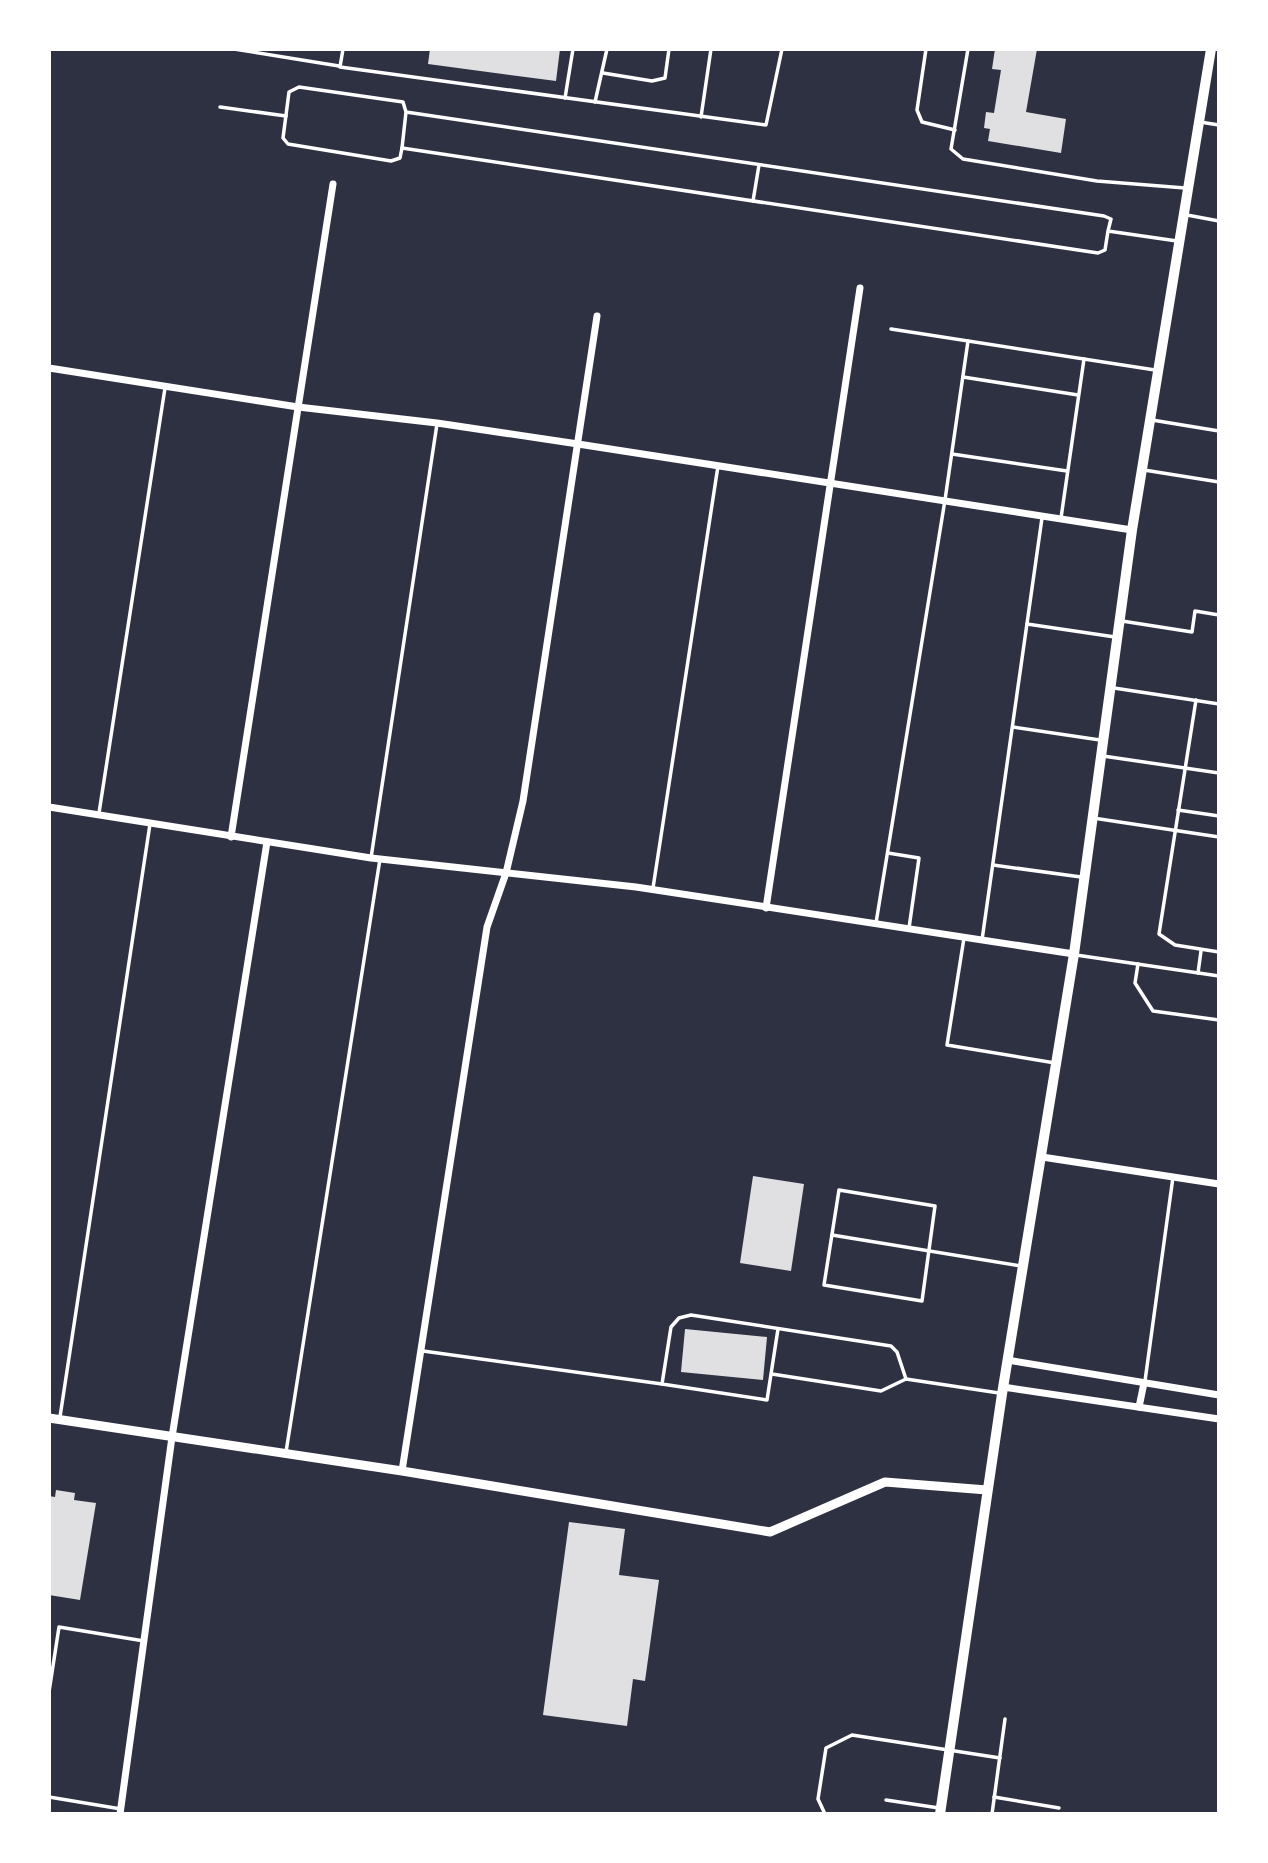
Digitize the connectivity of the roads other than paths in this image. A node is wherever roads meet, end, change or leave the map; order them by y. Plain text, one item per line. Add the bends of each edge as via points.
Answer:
1 (234, 49) edge
2 (343, 49) edge
3 (573, 49) edge
4 (607, 49) edge
5 (669, 49) edge
6 (711, 49) edge
7 (782, 49) edge
8 (926, 49) edge
9 (968, 49) edge
10 (1211, 49) edge
11 (340, 66) junction
12 (603, 73) junction
13 (565, 98) junction
14 (595, 102) junction
15 (220, 107) dead end
16 (407, 112) junction
17 (286, 116) junction
18 (701, 117) junction
19 (1199, 122) junction
20 (1219, 125) edge
21 (954, 130) junction
22 (402, 148) junction
23 (759, 164) junction
24 (333, 184) dead end
25 (1188, 188) junction
26 (753, 201) junction
27 (1184, 215) junction
28 (1219, 221) edge
29 (1108, 230) junction
30 (1179, 242) junction
31 (860, 288) dead end
32 (597, 316) dead end
33 (891, 329) dead end
34 (968, 341) junction
35 (1084, 359) junction
36 (49, 368) edge
37 (1158, 370) junction
38 (963, 377) junction
39 (165, 386) junction
40 (1079, 396) junction
41 (298, 407) junction
42 (1150, 420) junction
43 (437, 423) junction
44 (1219, 431) edge
45 (578, 444) junction
46 (952, 454) junction
47 (718, 466) junction
48 (1142, 470) junction
49 (1068, 471) junction
50 (830, 482) junction
51 (1219, 482) edge
52 (945, 500) junction
53 (1042, 515) junction
54 (1061, 518) junction
55 (1132, 530) junction
56 (1219, 615) edge
57 (1120, 621) junction
58 (1027, 624) junction
59 (1118, 637) junction
60 (1111, 687) junction
61 (1196, 700) junction
62 (1219, 704) edge
63 (1013, 727) junction
64 (1103, 740) junction
65 (1101, 756) junction
66 (1185, 768) junction
67 (1219, 773) edge
68 (49, 807) edge
69 (1178, 810) junction
70 (99, 815) junction
71 (1219, 816) edge
72 (1093, 818) junction
73 (150, 824) junction
74 (1175, 831) junction
75 (231, 837) junction
76 (1219, 837) edge
77 (267, 842) junction
78 (888, 853) junction
79 (376, 858) junction
80 (993, 866) junction
81 (506, 873) junction
82 (1085, 878) junction
83 (653, 890) junction
84 (766, 908) junction
85 (876, 924) junction
86 (908, 929) junction
87 (964, 938) junction
88 (982, 941) junction
89 (1202, 950) junction
90 (1219, 952) edge
91 (1074, 954) junction
92 (1138, 964) junction
93 (1198, 973) junction
94 (1219, 976) edge
95 (1219, 1020) edge
96 (1057, 1063) junction
97 (1042, 1157) junction
98 (1172, 1177) junction
99 (1219, 1184) edge
100 (832, 1235) junction
101 (929, 1251) junction
102 (1023, 1266) junction
103 (778, 1329) junction
104 (421, 1350) junction
105 (1007, 1360) junction
106 (772, 1374) junction
107 (906, 1379) junction
108 (1144, 1383) junction
109 (663, 1384) junction
110 (1002, 1390) junction
111 (1219, 1395) edge
112 (1139, 1407) junction
113 (49, 1418) edge
114 (1219, 1419) edge
115 (60, 1420) junction
116 (172, 1437) junction
117 (285, 1454) junction
118 (402, 1471) junction
119 (987, 1490) junction
120 (144, 1641) junction
121 (49, 1692) edge
122 (1005, 1719) dead end
123 (949, 1749) junction
124 (1000, 1758) junction
125 (49, 1797) edge
126 (994, 1797) junction
127 (886, 1800) dead end
128 (1059, 1808) dead end
129 (120, 1811) edge
130 (940, 1811) edge
131 (825, 1814) edge
132 (992, 1814) edge

1 - 11 lane
2 - 11 lane
3 - 13 lane
4 - 12 lane
5 - 12 lane via 665,78 652,81
6 - 18 lane
7 - 18 lane via 765,125
8 - 21 lane via 917,110 922,122
9 - 21 lane
10 - 19 main road
11 - 13 lane
12 - 14 lane
13 - 14 lane
14 - 18 lane
15 - 17 lane
16 - 17 lane via 403,102 299,87 289,92
16 - 22 lane
16 - 23 lane
17 - 22 lane via 284,138 288,144 391,161 400,158
19 - 20 lane
19 - 25 main road
21 - 25 lane via 951,149 962,159 1097,181
22 - 26 lane
23 - 26 lane
23 - 29 lane via 1104,216 1111,219
24 - 41 street
25 - 27 main road
26 - 29 lane via 1098,253 1105,250
27 - 28 lane
27 - 30 main road
29 - 30 lane
30 - 37 main road
31 - 50 street
32 - 45 street
33 - 34 lane
34 - 35 lane
34 - 38 lane
35 - 37 lane
35 - 40 lane
36 - 39 street
37 - 42 main road
38 - 40 lane
38 - 46 lane
39 - 41 street
39 - 70 lane
40 - 49 lane
41 - 43 street
41 - 75 street
42 - 44 lane
42 - 48 main road
43 - 45 street
43 - 79 lane
45 - 47 street
45 - 81 street via 523,801
46 - 49 lane
46 - 52 lane
47 - 50 street
47 - 83 lane
48 - 51 lane
48 - 55 main road
49 - 54 lane
50 - 52 street
50 - 84 street
52 - 53 street
52 - 78 lane
53 - 54 street
53 - 58 lane
54 - 55 street
55 - 57 main road
56 - 57 lane via 1195,611 1192,632
57 - 59 main road
58 - 59 lane
58 - 63 lane
59 - 60 main road
60 - 61 lane
60 - 64 main road
61 - 62 lane
61 - 66 lane
63 - 64 lane
63 - 80 lane
64 - 65 main road
65 - 66 lane
65 - 72 main road
66 - 67 lane
66 - 69 lane
68 - 70 street
69 - 71 lane
69 - 74 lane
70 - 73 street
72 - 74 lane
72 - 82 main road
73 - 75 street
73 - 115 lane
74 - 76 lane
74 - 89 lane via 1159,934 1174,945
75 - 77 street
77 - 79 street
77 - 116 street
78 - 85 lane
78 - 86 lane via 919,858
79 - 81 street
79 - 117 lane
80 - 82 lane
80 - 88 lane
81 - 83 street
81 - 104 street via 482,954
82 - 91 main road
83 - 84 street
84 - 85 street
85 - 86 street
86 - 87 street
87 - 88 street
87 - 96 lane via 947,1045
88 - 91 street
89 - 90 lane
89 - 93 lane
91 - 92 lane
91 - 96 main road
92 - 93 lane
92 - 95 lane via 1135,983 1153,1011
93 - 94 lane
96 - 97 main road
97 - 98 street
97 - 102 main road
98 - 99 street
98 - 108 lane
100 - 101 lane
100 - 101 lane via 839,1190 935,1206
100 - 101 lane via 824,1285 922,1301
101 - 102 lane
102 - 105 main road
103 - 106 lane
103 - 107 lane via 891,1346
103 - 109 lane via 691,1315 679,1318 671,1327
104 - 109 lane
104 - 118 street
105 - 108 street
105 - 110 main road
106 - 107 lane via 881,1391
106 - 109 lane via 767,1400
107 - 110 lane
108 - 111 street
108 - 112 street
110 - 112 street
110 - 119 main road
112 - 114 street
113 - 115 street
115 - 116 street
116 - 117 street
116 - 120 street
117 - 118 street
118 - 119 street via 770,1531 885,1482
119 - 123 main road
120 - 121 lane via 59,1627
120 - 129 street
122 - 124 lane
123 - 124 lane
123 - 130 main road
123 - 131 lane via 852,1735 826,1748 818,1799
124 - 126 lane
125 - 129 lane
126 - 128 lane
126 - 132 lane
127 - 130 lane

